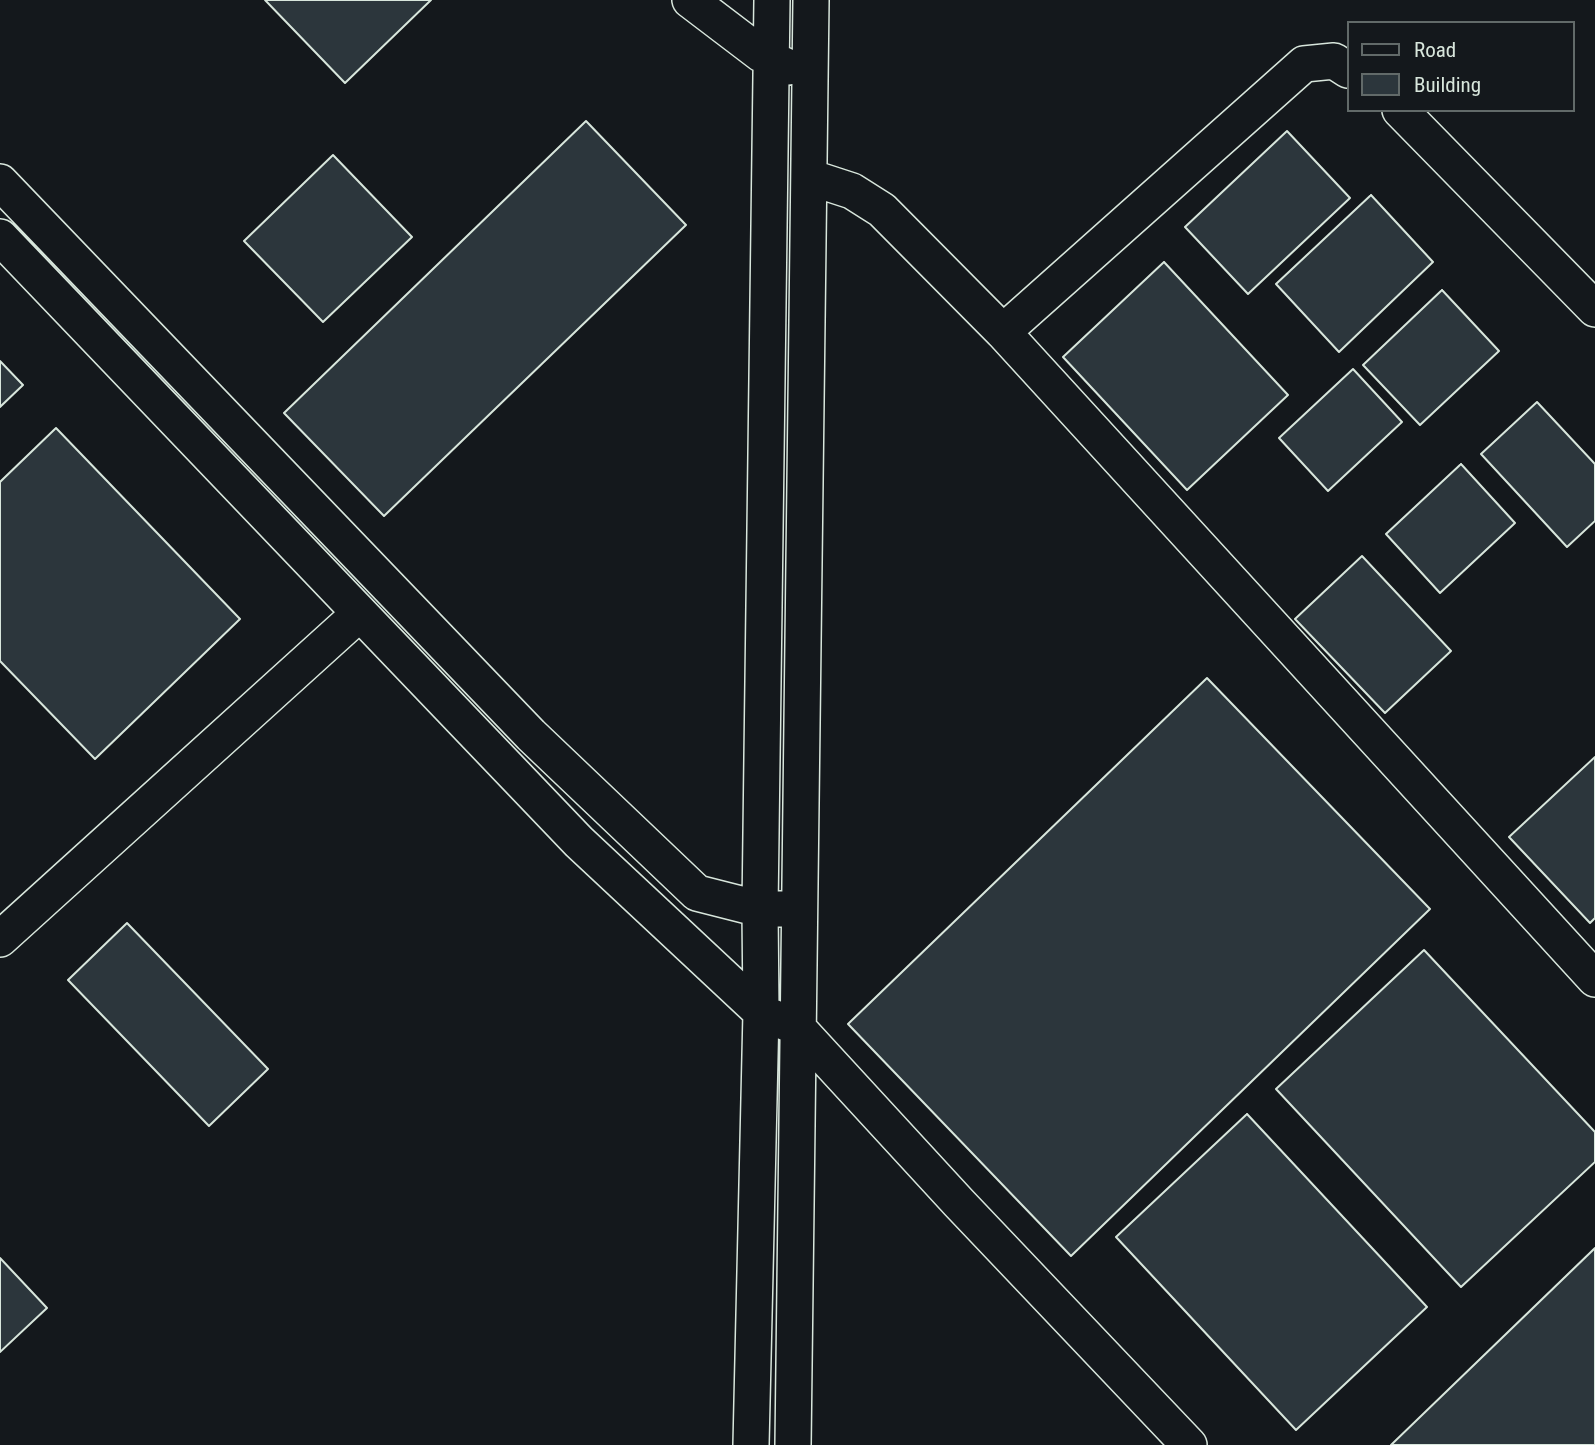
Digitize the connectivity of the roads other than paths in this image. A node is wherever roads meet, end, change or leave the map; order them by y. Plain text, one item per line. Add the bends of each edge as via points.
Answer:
1 (690, 0) edge
2 (772, 0) edge
3 (811, 0) edge
4 (771, 60) junction
5 (1346, 69) edge
6 (810, 75) junction
7 (1403, 112) edge
8 (808, 177) junction
9 (0, 181) edge
10 (0, 237) edge
11 (1595, 309) edge
12 (1003, 332) junction
13 (359, 614) junction
14 (760, 909) junction
15 (800, 909) junction
16 (0, 939) edge
17 (1595, 979) edge
18 (761, 1012) junction
19 (797, 1028) junction
20 (751, 1445) edge
21 (793, 1445) edge
22 (1189, 1445) edge

1 - 4 street
2 - 4 street
3 - 6 street
4 - 6 street
4 - 14 street
5 - 12 street via 1334,61 1304,64
6 - 8 street
7 - 11 street
8 - 12 street via 852,191 882,210
8 - 15 street
9 - 14 street via 531,735 697,893
10 - 13 street
12 - 17 street
13 - 16 street
13 - 18 street via 579,842
14 - 15 street
14 - 18 street
15 - 19 street
18 - 19 street
18 - 20 street
19 - 21 street
19 - 22 street

